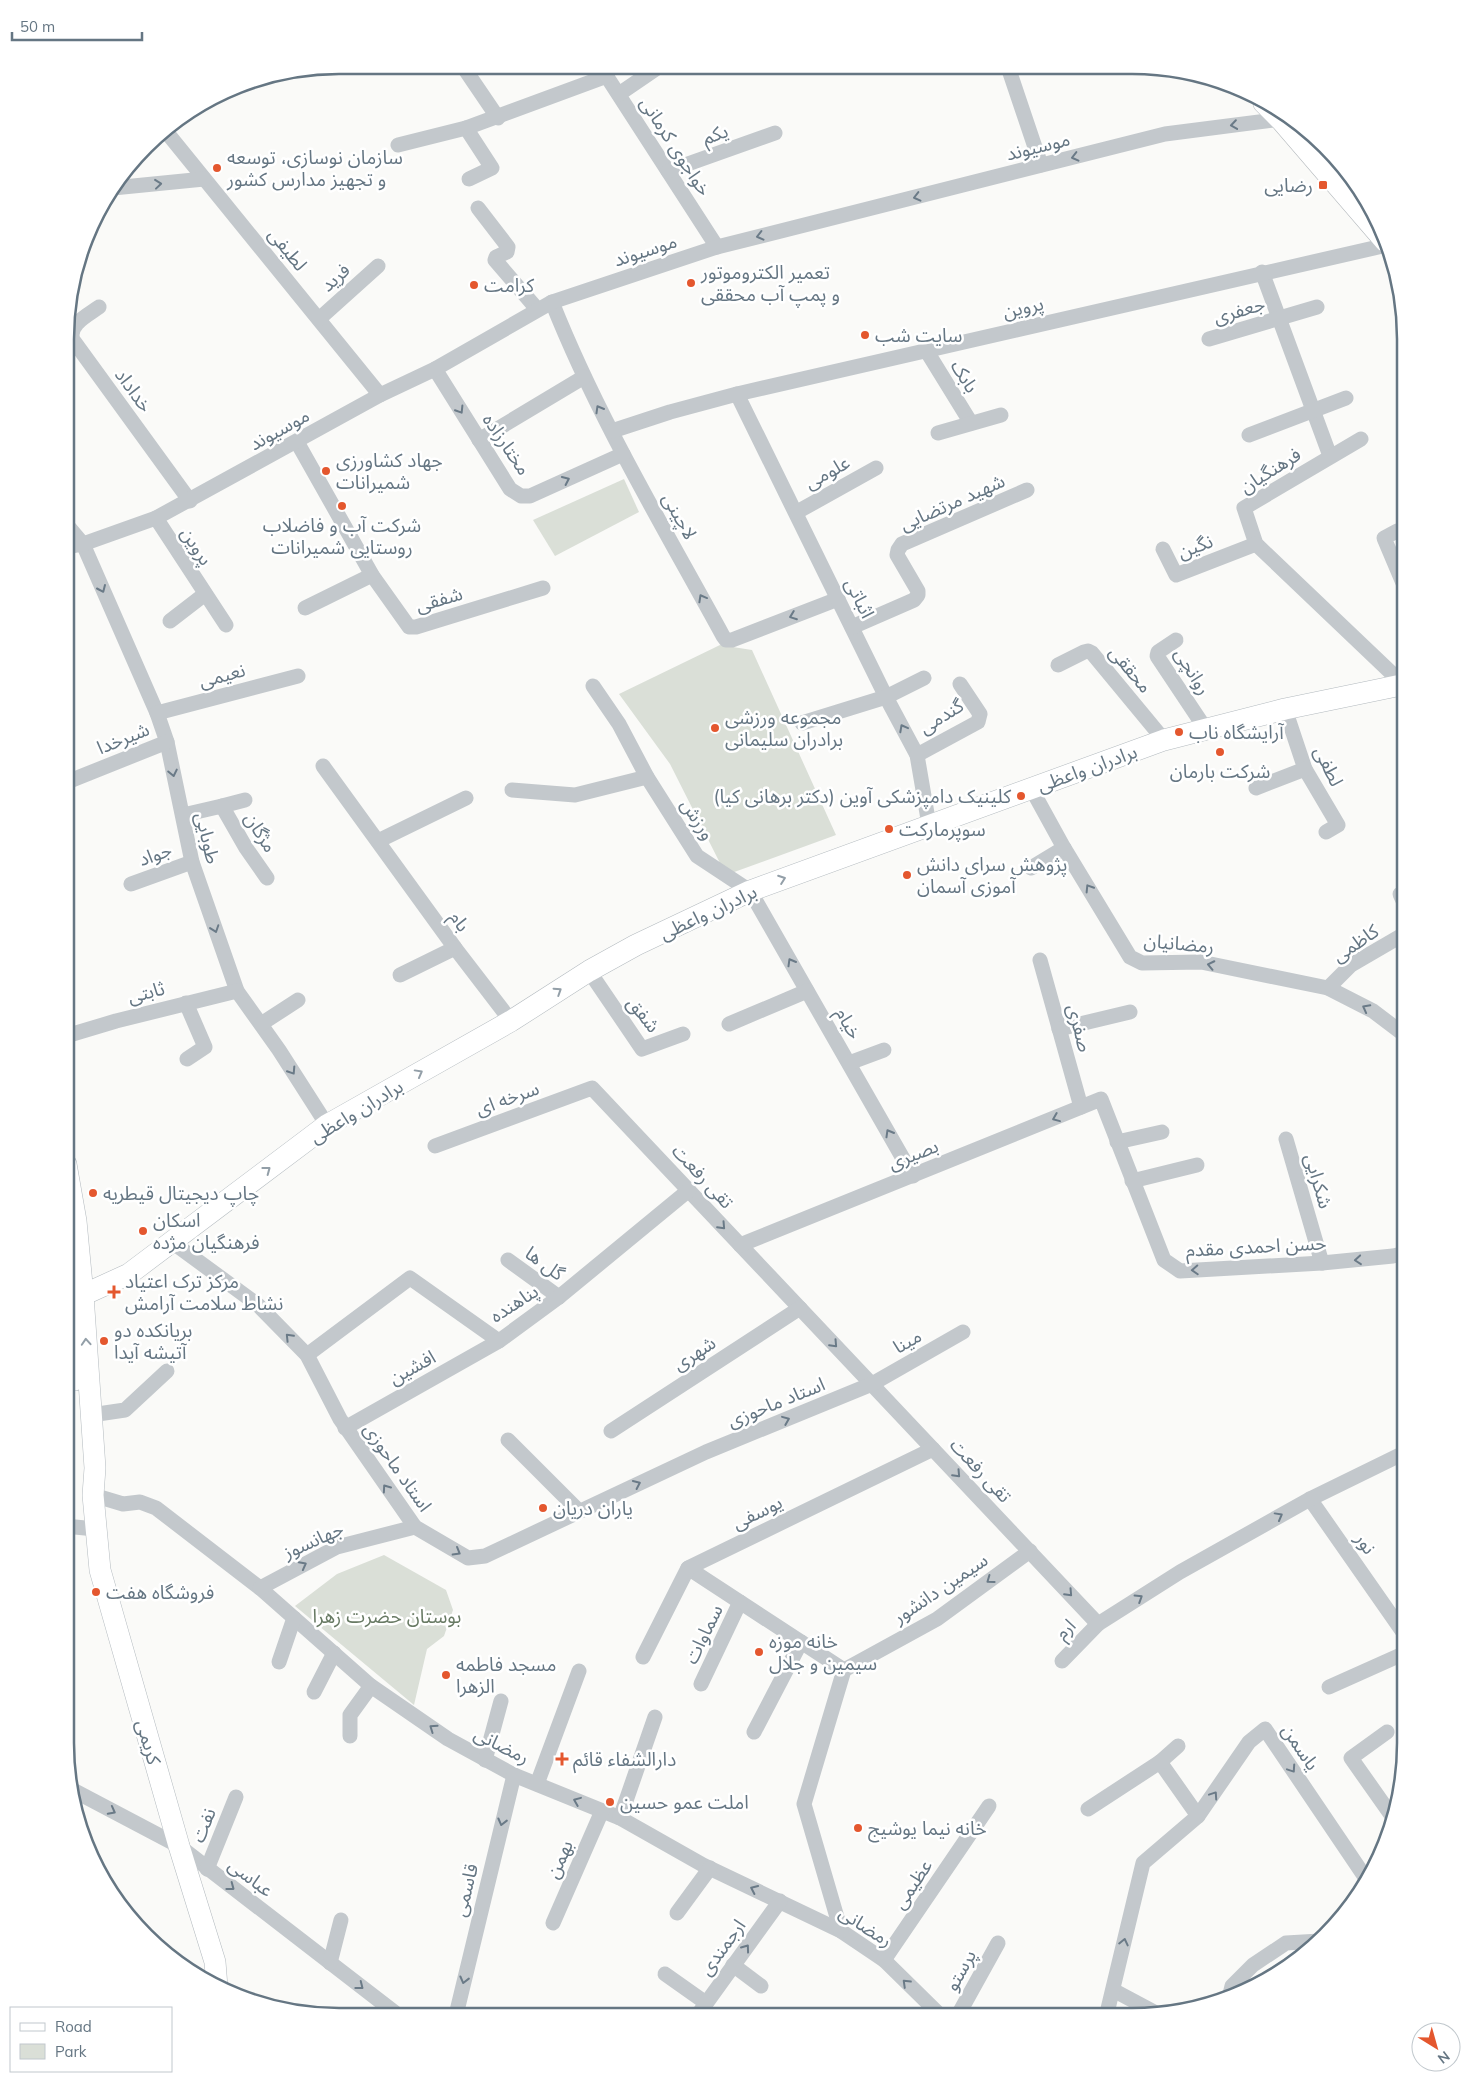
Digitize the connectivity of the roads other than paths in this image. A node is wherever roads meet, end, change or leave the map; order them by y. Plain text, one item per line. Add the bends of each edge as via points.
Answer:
1 (468, 74) edge
2 (596, 74) edge
3 (605, 74) edge
4 (648, 74) edge
5 (1010, 74) edge
6 (619, 94) junction
7 (498, 118) junction
8 (1289, 124) edge
9 (466, 128) junction
10 (775, 133) dead end
11 (1301, 134) edge
12 (169, 135) edge
13 (398, 145) dead end
14 (1041, 166) junction
15 (668, 171) junction
16 (204, 179) junction
17 (469, 179) dead end
18 (121, 187) edge
19 (478, 208) dead end
20 (1368, 218) edge
21 (1381, 246) edge
22 (717, 247) junction
23 (378, 266) dead end
24 (1262, 272) junction
25 (552, 302) junction
26 (1317, 306) dead end
27 (99, 307) dead end
28 (537, 309) junction
29 (319, 319) junction
30 (1279, 319) junction
31 (74, 326) edge
32 (1209, 339) dead end
33 (74, 341) edge
34 (926, 350) junction
35 (435, 369) junction
36 (584, 377) junction
37 (737, 394) junction
38 (380, 395) junction
39 (1346, 398) dead end
40 (1313, 410) junction
41 (1001, 414) dead end
42 (971, 423) junction
43 (612, 431) junction
44 (938, 433) dead end
45 (1249, 435) dead end
46 (1361, 439) dead end
47 (479, 440) junction
48 (296, 442) junction
49 (624, 454) junction
50 (1330, 456) junction
51 (876, 468) dead end
52 (1027, 490) dead end
53 (190, 501) junction
54 (797, 512) junction
55 (156, 518) junction
56 (1397, 531) dead end
57 (74, 533) edge
58 (83, 544) junction
59 (1256, 544) junction
60 (74, 546) edge
61 (1163, 549) dead end
62 (1397, 569) edge
63 (372, 575) junction
64 (543, 588) dead end
65 (205, 594) junction
66 (838, 598) junction
67 (305, 608) dead end
68 (170, 621) dead end
69 (226, 625) dead end
70 (852, 627) junction
71 (1176, 640) dead end
72 (1058, 665) dead end
73 (298, 676) dead end
74 (1397, 677) edge
75 (924, 678) dead end
76 (960, 684) dead end
77 (593, 686) dead end
78 (1397, 687) edge
79 (886, 697) junction
80 (1285, 709) junction
81 (157, 713) junction
82 (802, 723) dead end
83 (1206, 728) junction
84 (1164, 740) junction
85 (167, 742) junction
86 (917, 754) junction
87 (323, 766) dead end
88 (1305, 769) junction
89 (647, 777) junction
90 (74, 779) edge
91 (1031, 788) junction
92 (1256, 788) dead end
93 (512, 790) dead end
94 (466, 798) dead end
95 (245, 800) dead end
96 (222, 806) junction
97 (182, 815) junction
98 (929, 825) junction
99 (1326, 832) dead end
100 (378, 841) junction
101 (1064, 848) junction
102 (192, 862) junction
103 (1031, 868) dead end
104 (267, 878) dead end
105 (131, 884) dead end
106 (750, 891) junction
107 (1397, 938) edge
108 (455, 948) junction
109 (1040, 960) dead end
110 (589, 971) junction
111 (400, 975) dead end
112 (1328, 988) junction
113 (237, 991) junction
114 (807, 991) junction
115 (298, 1000) dead end
116 (186, 1003) junction
117 (1130, 1012) dead end
118 (511, 1021) junction
119 (261, 1024) junction
120 (729, 1024) dead end
121 (1059, 1029) junction
122 (1397, 1029) edge
123 (74, 1034) edge
124 (683, 1034) dead end
125 (884, 1050) dead end
126 (187, 1059) dead end
127 (849, 1063) junction
128 (592, 1088) joint
129 (1101, 1099) joint
130 (1081, 1108) junction
131 (327, 1124) junction
132 (1162, 1132) dead end
133 (1286, 1139) dead end
134 (1117, 1142) junction
135 (435, 1146) dead end
136 (1197, 1165) dead end
137 (913, 1176) junction
138 (1132, 1181) junction
139 (689, 1190) junction
140 (74, 1210) edge
141 (172, 1242) junction
142 (740, 1244) junction
143 (1397, 1255) edge
144 (508, 1260) dead end
145 (1322, 1263) junction
146 (83, 1295) junction
147 (559, 1297) junction
148 (800, 1308) junction
149 (963, 1332) dead end
150 (499, 1341) junction
151 (307, 1355) junction
152 (168, 1371) dead end
153 (872, 1384) junction
154 (74, 1391) edge
155 (91, 1415) junction
156 (345, 1428) junction
157 (611, 1431) dead end
158 (508, 1440) dead end
159 (933, 1449) junction
160 (1397, 1456) edge
161 (93, 1495) junction
162 (1310, 1499) junction
163 (578, 1511) junction
164 (74, 1527) edge
165 (415, 1528) junction
166 (95, 1529) junction
167 (1030, 1551) junction
168 (688, 1568) junction
169 (260, 1588) junction
170 (740, 1602) junction
171 (294, 1618) junction
172 (1397, 1623) edge
173 (1098, 1624) junction
174 (801, 1642) junction
175 (334, 1653) junction
176 (643, 1657) dead end
177 (1397, 1657) edge
178 (1062, 1661) dead end
179 (279, 1662) dead end
180 (844, 1670) junction
181 (579, 1671) dead end
182 (701, 1684) dead end
183 (371, 1686) junction
184 (1328, 1687) dead end
185 (314, 1692) dead end
186 (501, 1701) dead end
187 (655, 1717) dead end
188 (754, 1732) dead end
189 (1386, 1732) dead end
190 (350, 1736) dead end
191 (1178, 1746) dead end
192 (486, 1760) junction
193 (1160, 1762) junction
194 (514, 1775) junction
195 (537, 1784) junction
196 (79, 1793) edge
197 (236, 1797) dead end
198 (989, 1806) dead end
199 (1088, 1809) dead end
200 (602, 1811) junction
201 (1388, 1811) edge
202 (1198, 1816) junction
203 (620, 1818) junction
204 (179, 1846) junction
205 (710, 1868) junction
206 (207, 1869) junction
207 (1363, 1874) edge
208 (780, 1901) junction
209 (677, 1913) dead end
210 (341, 1920) dead end
211 (553, 1923) dead end
212 (840, 1931) junction
213 (1308, 1942) edge
214 (998, 1943) dead end
215 (884, 1960) junction
216 (330, 1963) junction
217 (733, 1965) junction
218 (665, 1974) dead end
219 (216, 1979) edge
220 (762, 1986) dead end
221 (1231, 1989) edge
222 (1113, 1990) junction
223 (706, 2003) junction
224 (389, 2008) edge
225 (458, 2008) edge
226 (703, 2008) edge
227 (933, 2008) edge
228 (961, 2008) edge
229 (1108, 2008) edge
230 (1147, 2008) edge

1 - 7 street
2 - 7 street
3 - 6 street, خواجوی کرمانی
4 - 6 street
5 - 14 street
6 - 15 street, خواجوی کرمانی
7 - 9 street
8 -> 14 street, موسیوند via 1165,134
9 - 13 street
9 - 17 street via 492,168
10 - 15 street, یکم
11 - 20 main road
12 - 16 street, لطیفی
14 -> 22 street, موسیوند
15 - 22 street, خواجوی کرمانی
18 -> 16 street
16 - 29 street, لطیفی
19 - 28 street via 508,247 507,252 495,260
21 - 24 street, پروین
22 - 25 street, موسیوند
23 - 29 street, فرید
24 - 30 street, فرهنگیان
24 - 34 street, پروین
25 - 28 street, موسیوند
25 - 36 street, لاچینی
26 - 30 street, جعفری
27 - 31 street, خداداد
28 - 35 street, موسیوند
29 - 38 street, لطیفی
30 - 32 street, جعفری
30 - 40 street, فرهنگیان
33 - 53 street, خداداد
34 - 37 street, پروین
34 - 42 street, بابک
35 - 38 street, موسیوند
35 -> 47 street, مختارزاده
43 -> 36 street, لاچینی
36 - 47 street
37 - 43 street, پروین
37 - 54 street, اثباتی
38 - 48 street, موسیوند
39 - 40 street
40 - 45 street
40 - 50 street, فرهنگیان
41 - 42 street, بابک
42 - 44 street, بابک
43 - 49 street, لاچینی
46 - 50 street
47 -> 49 street, مختارزاده via 510,489 521,496 530,496
48 - 53 street, موسیوند
48 - 63 street, شفقی
66 -> 49 street, لاچینی via 726,640
50 - 59 street, فرهنگیان via 1244,508
51 - 54 street, علومی
52 - 70 street, شهید مرتضایی via 902,544 897,555 918,595 914,600
53 - 55 street, موسیوند
54 - 66 street, اثباتی
55 - 58 street, موسیوند
55 - 65 street, پروین
56 - 62 street via 1384,538
57 - 58 street, طوبایی
58 - 60 street, موسیوند
58 -> 81 street, طوبایی
59 - 61 street, نگین via 1176,575
59 - 74 street, فرهنگیان
63 - 64 street, شفقی via 409,627
63 - 67 street
65 - 68 street, پروین
65 - 69 street, پروین
66 - 70 street, اثباتی
70 - 79 street, اثباتی
71 - 83 street, روانچی via 1157,656
72 - 84 street, محققی via 1084,652 1092,653
73 - 81 street, نعیمی
75 - 79 street
76 - 86 street, گندمی via 980,714 978,722
77 - 89 street, ورزش via 619,724
78 - 80 main road, برادران واعظی
79 - 82 street
86 -> 79 street, اثباتی
80 - 83 main road, برادران واعظی
80 - 88 street, لطفی
81 - 85 street, طوبایی
83 - 84 main road, برادران واعظی
84 - 91 main road, برادران واعظی
85 - 90 street, شیرخدا
85 -> 97 street, طوبایی
86 - 98 street, اثباتی
87 - 100 street, بام
88 - 92 street
88 - 99 street, لطفی via 1338,825
89 - 93 street via 575,795
89 - 106 street, ورزش via 697,856
91 - 98 main road, برادران واعظی
91 - 101 street, رمضانیان
94 - 100 street
95 - 96 street, مژگان
96 - 97 street, مژگان
96 - 104 street, مژگان
97 - 102 street, طوبایی
106 -> 98 main road, برادران واعظی
100 - 108 street, بام
101 - 103 street
112 -> 101 street, رمضانیان via 1201,962 1142,963 1130,957
102 - 105 street, جواد
102 -> 113 street, طوبایی
106 - 110 main road, برادران واعظی
114 -> 106 street, خیام
107 - 112 street, کاظمی via 1351,965
108 - 111 street
108 - 118 street, بام
109 - 121 street, صفری
118 -> 110 main road, برادران واعظی
110 - 124 street, شفق via 642,1050
122 -> 112 street, رمضانیان via 1373,1011
113 - 116 street, ثابتی
113 - 119 street, طوبایی
114 - 120 street
114 - 127 street, خیام
115 - 119 street
116 - 123 street, ثابتی
116 - 126 street via 205,1047
117 - 121 street
131 -> 118 main road, برادران واعظی
119 -> 131 street, طوبایی
121 - 130 street, صفری
125 - 127 street
137 -> 127 street, خیام
128 - 135 street, سرخه ای
128 - 139 street, تقی رفعت
129 - 130 street, بصیری
129 - 134 street, حسن احمدی مقدم
130 -> 137 street, بصیری
141 -> 131 main road, برادران واعظی
132 - 134 street
133 - 145 street, شکرایی
134 - 138 street, حسن احمدی مقدم
136 - 138 street
137 - 142 street, بصیری
145 -> 138 street, حسن احمدی مقدم via 1180,1271 1164,1260
139 -> 142 street, تقی رفعت
139 - 147 street, پناهنده
140 - 146 main road, کریمی
141 - 146 main road, برادران واعظی via 129,1274
151 -> 141 street, استاد ماحوزی via 258,1305
142 - 148 street, تقی رفعت
143 -> 145 street, حسن احمدی مقدم
144 - 147 street, گل ها
155 -> 146 main road, کریمی
147 - 150 street, پناهنده
148 -> 153 street, تقی رفعت
148 - 157 street, شهری
149 - 153 street, مینا
150 - 151 street, پناهنده via 410,1278
150 - 156 street, افشین
151 - 156 street, استاد ماحوزی
152 - 155 street via 125,1410
153 - 159 street, تقی رفعت
163 -> 153 street, استاد ماحوزی via 706,1452
154 - 161 main road, کریمی via 85,1474
155 - 161 main road, کریمی via 95,1468
165 -> 156 street, استاد ماحوزی
158 - 163 street
159 -> 167 street, تقی رفعت
159 - 168 street, یوسفی
160 - 162 street
161 - 166 main road, کریمی
161 - 169 street, رمضانی via 122,1504 140,1502 156,1508
162 - 172 street, نور
173 -> 162 street via 1180,1572
165 -> 163 street, استاد ماحوزی via 468,1558 476,1558
164 - 166 street
169 -> 165 street, جهانسوز via 337,1547
166 - 204 main road, کریمی via 100,1570
167 -> 173 street, تقی رفعت
167 -> 180 street, سیمین دانشور via 937,1619
168 - 170 street
168 - 176 street
169 - 171 street, رمضانی
170 - 174 street
170 - 182 street, سماوات
171 - 175 street, رمضانی
171 - 179 street
173 - 178 street, ارم
174 - 180 street
174 - 188 street
175 - 183 street, رمضانی
175 - 185 street
177 - 184 street
180 - 212 street via 804,1804
181 - 195 street
183 - 190 street via 350,1715
192 -> 183 street, رمضانی via 448,1739
186 - 192 street
187 - 203 street
189 - 201 street via 1351,1758
191 - 193 street
192 - 194 street, رمضانی
193 - 199 street
193 - 202 street
194 - 195 street, رمضانی
194 -> 225 street, قاسمی
200 -> 195 street, رمضانی
196 -> 204 street, عباسی
197 - 206 street, نفت
198 - 215 street, عظیمی
200 - 203 street, رمضانی
200 - 211 street, بهمن
202 -> 207 street, یاسمن via 1249,1742 1265,1729
222 -> 202 street, یاسمن via 1143,1863
203 - 205 street, رمضانی
204 - 206 street, عباسی
204 - 219 main road, کریمی via 215,1962
208 -> 205 street, رمضانی
205 - 209 street
206 -> 216 street, عباسی
208 - 212 street, رمضانی
217 -> 208 street, ارجمندی
210 - 216 street
212 - 215 street, رمضانی
213 - 221 street via 1286,1943 1253,1965
214 - 228 street, پرستو
227 -> 215 street, رمضانی
216 -> 224 street, عباسی
217 - 220 street
217 - 223 street, ارجمندی
218 - 223 street
222 - 229 street, یاسمن
222 - 230 street
223 - 226 street, ارجمندی

